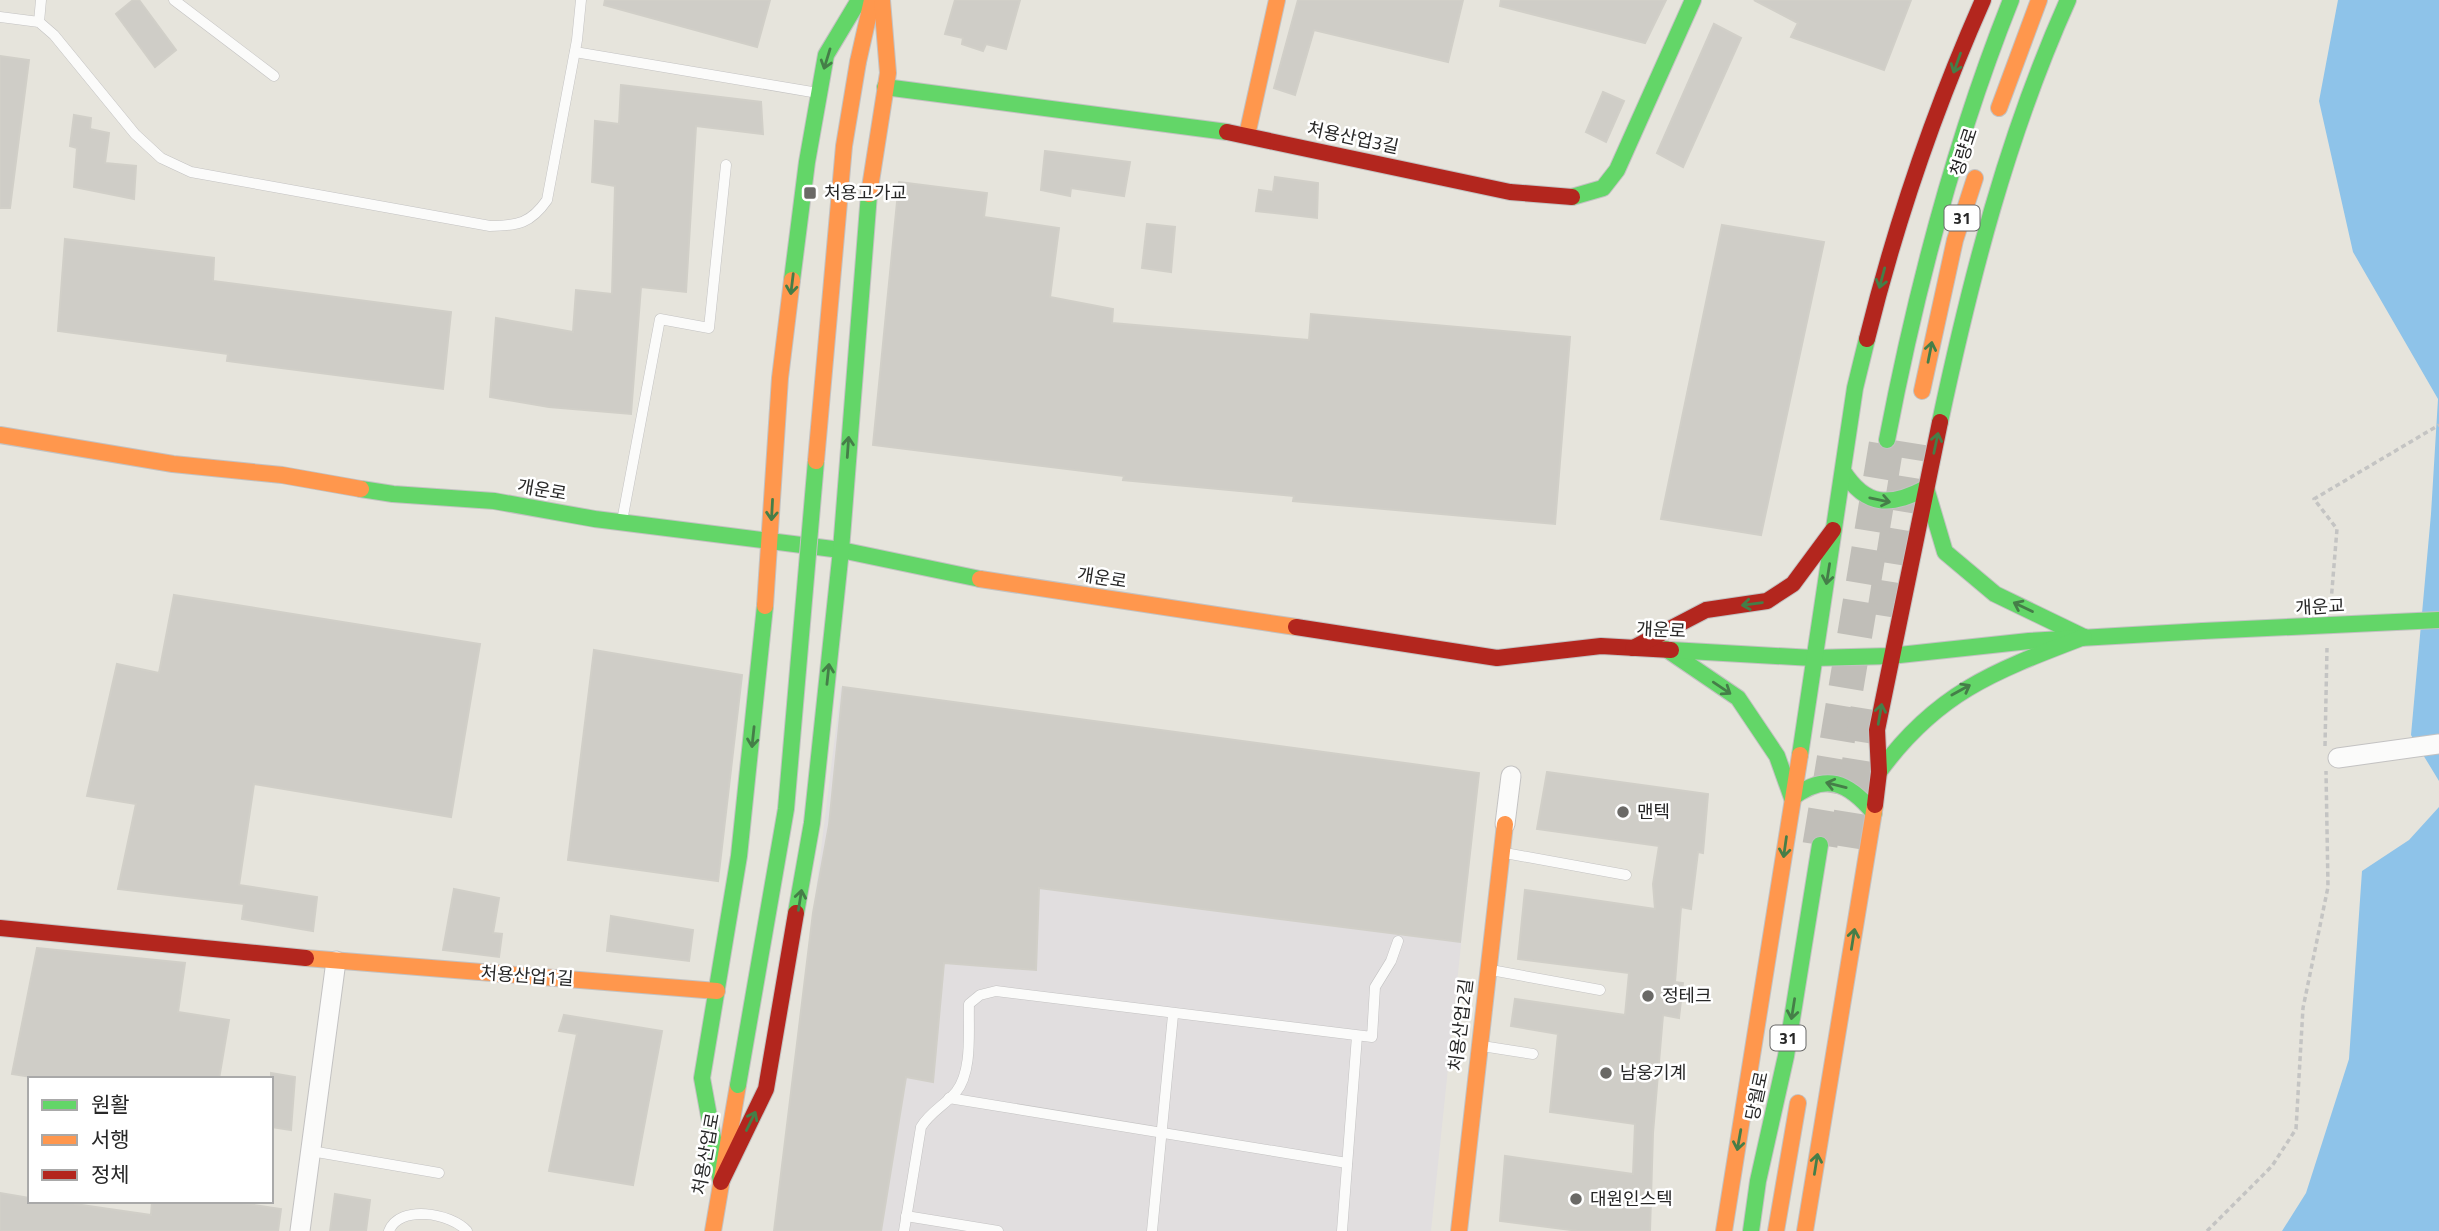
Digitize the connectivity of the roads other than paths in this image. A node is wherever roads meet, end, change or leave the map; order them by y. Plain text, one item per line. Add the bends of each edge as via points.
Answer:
1 (41, 0) edge
2 (174, 0) edge
3 (580, 0) edge
4 (859, 0) edge
5 (872, 0) edge
6 (882, 0) edge
7 (1277, 0) edge
8 (1693, 0) edge
9 (1983, 0) edge
10 (2011, 0) edge
11 (2039, 0) edge
12 (2068, 0) edge
13 (0, 17) edge
14 (39, 22) junction
15 (575, 52) junction
16 (274, 76) dead end
17 (885, 87) junction
18 (819, 93) junction
19 (1992, 127) dead end
20 (1247, 135) junction
21 (1980, 164) dead end
22 (726, 165) dead end
23 (1920, 402) dead end
24 (0, 435) edge
25 (1887, 440) tunnel mouth
26 (1843, 471) junction
27 (1926, 488) junction
28 (621, 522) junction
29 (1835, 527) junction
30 (770, 541) junction
31 (841, 550) junction
32 (2439, 620) edge
33 (2203, 631) joint
34 (2084, 637) junction
35 (1633, 648) junction
36 (1666, 649) junction
37 (1890, 656) junction
38 (1813, 658) junction
39 (2439, 744) edge
40 (2330, 756) road end
41 (1879, 772) junction
42 (1511, 776) dead end
43 (1792, 798) junction
44 (1874, 813) junction
45 (1505, 824) joint
46 (1820, 845) tunnel mouth
47 (1501, 853) junction
48 (1626, 875) dead end
49 (0, 928) edge
50 (1398, 942) dead end
51 (336, 961) junction
52 (1487, 970) junction
53 (1600, 990) dead end
54 (717, 991) junction
55 (1173, 1015) junction
56 (1357, 1036) junction
57 (1478, 1045) junction
58 (1533, 1054) dead end
59 (1801, 1089) dead end
60 (949, 1098) junction
61 (1161, 1134) junction
62 (311, 1151) junction
63 (1347, 1163) junction
64 (439, 1173) dead end
65 (721, 1182) junction
66 (906, 1216) junction
67 (300, 1231) edge
68 (389, 1231) edge
69 (467, 1231) edge
70 (713, 1231) edge
71 (904, 1231) edge
72 (998, 1231) edge
73 (1152, 1231) edge
74 (1342, 1231) edge
75 (1459, 1231) edge
76 (1724, 1231) edge
77 (1751, 1231) edge
78 (1776, 1231) edge
79 (1805, 1231) edge

1 - 14 lane
2 - 16 lane
3 - 15 lane
4 -> 18 main road via 826,55
5 - 65 main road, 처용산업로, bridge via 845,146 832,265 786,809
6 - 17 main road
7 - 20 main road
8 - 20 main road, 처용산업3길 via 1617,170 1603,188 1584,196 1510,192
9 -> 26 main road via 1884,271 1855,388
10 - 25 main road, 청량로 / 31 via 1945,179 1919,277
11 - 19 main road, 청량로
27 -> 12 main road via 1993,191
13 - 14 lane
14 - 15 lane via 135,134 161,158 191,172 490,226 518,226 535,217 547,200
15 - 18 lane
17 - 20 main road, 처용산업3길
31 -> 17 main road via 861,264
18 -> 30 main road via 780,378
23 -> 21 main road, 청량로 / 31 via 1955,240
22 - 28 lane via 709,328 660,319
24 - 28 main road, 개운로 via 173,464 282,475 393,494 494,501
26 -> 27 main road via 1850,485 1879,502 1910,498
26 - 29 main road
34 -> 27 main road via 1995,594 1945,552
27 - 37 main road
28 - 30 main road, 개운로
29 -> 35 main road via 1793,584 1767,601 1706,610
29 -> 38 main road
30 - 31 main road, 개운로
30 -> 54 main road via 739,856
31 - 35 main road, 개운로 via 982,579 1497,658 1601,646
65 -> 31 main road via 766,1089 812,823
32 - 33 main road, 개운교, bridge
33 - 34 main road, 개운로
34 - 37 main road, 개운로
41 -> 34 main road via 1896,744 1933,707 1992,674
35 - 36 main road, 개운로
36 - 38 main road, 개운로
36 -> 43 main road via 1738,698 1777,756
37 - 38 main road, 개운로
41 -> 37 main road via 1877,730
38 - 43 main road
39 - 40 street
41 - 44 main road
42 - 45 street
44 -> 43 main road via 1863,798 1834,782 1819,782
43 -> 76 main road
79 -> 44 main road
45 - 47 main road, 처용산업2길
46 -> 77 main road, 당월로 / 31 via 1786,1056
47 - 48 lane
47 - 52 main road, 처용산업2길
49 - 51 main road, 처용산업1길
50 - 56 lane via 1375,987 1372,1037
51 - 54 main road, 처용산업1길
51 - 62 street
52 - 53 lane
52 - 57 main road, 처용산업2길
54 - 65 main road via 702,1078
55 - 56 lane
55 - 60 lane via 996,991 980,995 969,1004 965,1078
55 - 61 lane
56 - 63 lane
57 - 58 lane
57 - 75 main road, 처용산업2길
59 - 78 main road
60 - 61 lane
60 - 66 lane via 921,1127
61 - 63 lane
61 - 73 lane
62 - 64 lane
62 - 67 street
63 - 74 lane
65 - 70 main road, 처용산업로
66 - 71 lane
66 - 72 lane
68 - 69 lane via 392,1223 407,1214 453,1220

